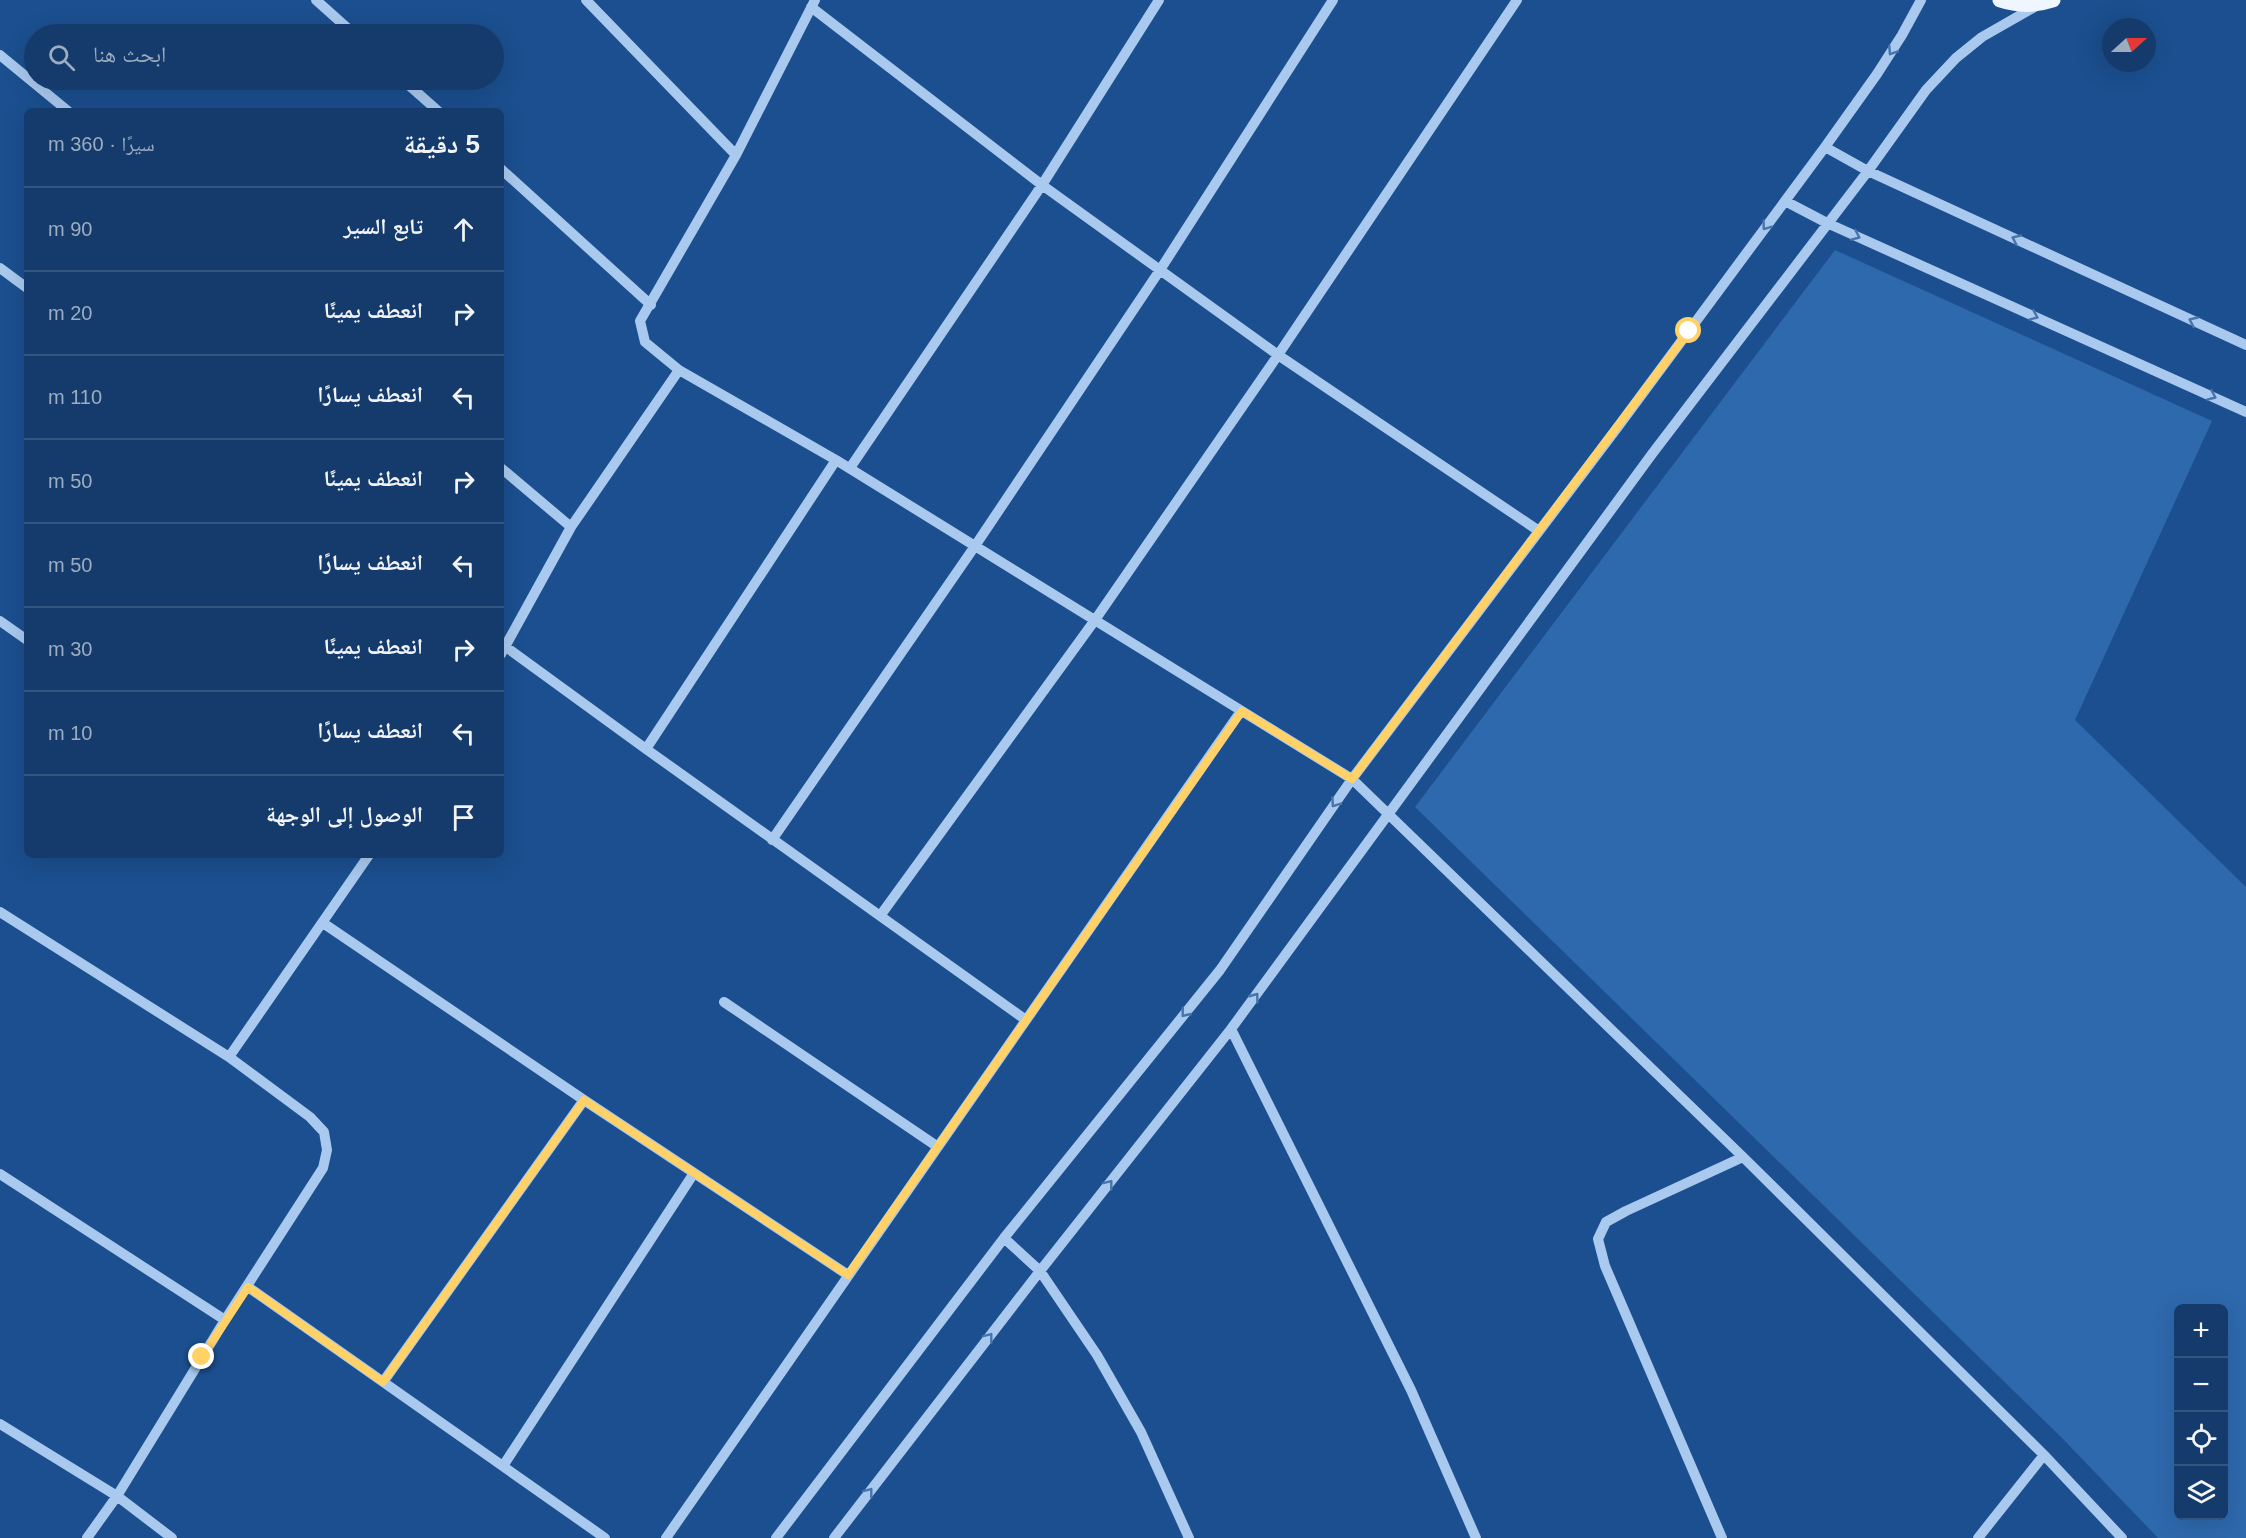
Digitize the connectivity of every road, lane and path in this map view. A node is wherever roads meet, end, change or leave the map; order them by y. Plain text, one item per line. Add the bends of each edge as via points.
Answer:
1 (316, 0) edge
2 (586, 0) edge
3 (1159, 0) edge
4 (1334, 0) edge
5 (1517, 0) edge
6 (1921, 0) edge
7 (2000, 0) edge
8 (2047, 2) edge
9 (813, 3) edge
10 (343, 24) edge
11 (0, 55) edge
12 (24, 75) edge
13 (42, 90) edge
14 (414, 90) edge
15 (64, 108) edge
16 (435, 108) edge
17 (1825, 147) junction
18 (736, 155) junction
19 (1868, 171) junction
20 (504, 172) edge
21 (1042, 185) junction
22 (1785, 201) junction
23 (1827, 223) junction
24 (0, 268) edge
25 (1160, 270) junction
26 (24, 286) edge
27 (651, 305) junction
28 (2246, 345) edge
29 (1278, 355) junction
30 (679, 370) junction
31 (2246, 412) edge
32 (836, 460) junction
33 (850, 468) junction
34 (504, 470) edge
35 (571, 526) junction
36 (1539, 531) junction
37 (975, 546) junction
38 (1095, 620) junction
39 (0, 621) edge
40 (24, 638) edge
41 (504, 648) edge
42 (504, 651) edge
43 (1242, 711) junction
44 (646, 749) junction
45 (1352, 779) junction
46 (1388, 815) junction
47 (772, 840) junction
48 (363, 858) edge
49 (0, 912) edge
50 (880, 916) junction
51 (322, 923) junction
52 (724, 1002) dead end
53 (1026, 1020) junction
54 (1231, 1029) junction
55 (229, 1057) junction
56 (584, 1100) junction
57 (938, 1147) junction
58 (1743, 1157) junction
59 (694, 1173) junction
60 (0, 1174) edge
61 (1004, 1238) junction
62 (1040, 1271) junction
63 (848, 1275) junction
64 (248, 1287) junction
65 (225, 1320) junction
66 (383, 1382) junction
67 (0, 1424) edge
68 (2044, 1455) junction
69 (503, 1466) junction
70 (117, 1496) junction
71 (87, 1538) edge
72 (172, 1538) edge
73 (605, 1538) edge
74 (666, 1538) edge
75 (776, 1538) edge
76 (834, 1538) edge
77 (1189, 1538) edge
78 (1476, 1538) edge
79 (1722, 1538) edge
80 (1978, 1538) edge
81 (2122, 1538) edge

1 - 10 street
2 - 18 street
3 - 21 street
4 - 25 street
5 - 29 street
6 -> 17 street via 1877,74
7 - 8 main road via 2015,5
8 - 19 street via 1982,37 1956,58 1926,90
9 - 18 street
9 - 21 street
11 - 12 street
13 - 15 street
14 - 16 street
17 - 19 street
17 - 22 street
18 - 27 street
19 - 23 street
28 -> 19 street
20 - 27 street
21 - 25 street
21 - 33 street
22 - 23 street
22 -> 36 street
23 -> 31 street
23 - 46 street
24 - 26 street
25 - 29 street
25 - 37 street
27 - 30 street via 640,321 645,342
29 - 36 street
29 - 38 street
30 - 32 street
30 - 35 street
32 - 33 street
32 - 44 street
33 - 37 street
34 - 35 street
35 - 41 street
36 - 45 street
37 - 38 street
37 - 47 street
38 - 43 street
38 - 50 street
39 - 40 street
42 - 44 street
43 - 45 street
43 - 53 street
44 - 47 street
45 - 46 street
45 -> 61 street via 1220,969
54 -> 46 street
46 - 58 street
47 - 50 street
48 - 51 street
49 - 55 street
50 - 53 street
51 - 55 street
51 - 56 street
52 - 57 street
53 - 57 street
62 -> 54 street
54 - 78 street via 1412,1390
55 - 64 street via 310,1117 324,1132 327,1150 323,1168
56 - 59 street
56 - 66 street
57 - 63 street
58 - 68 street
58 - 79 street via 1606,1222 1598,1239 1605,1266
59 - 63 street
59 - 69 street
60 - 65 street
61 - 62 street
61 - 75 street
76 -> 62 street
62 - 77 street via 1141,1432
63 - 74 street
64 - 65 street
64 - 66 street
65 - 70 street
66 - 69 street
67 - 70 street
68 - 80 street
68 - 81 street
69 - 73 street
70 - 71 street
70 - 72 street

